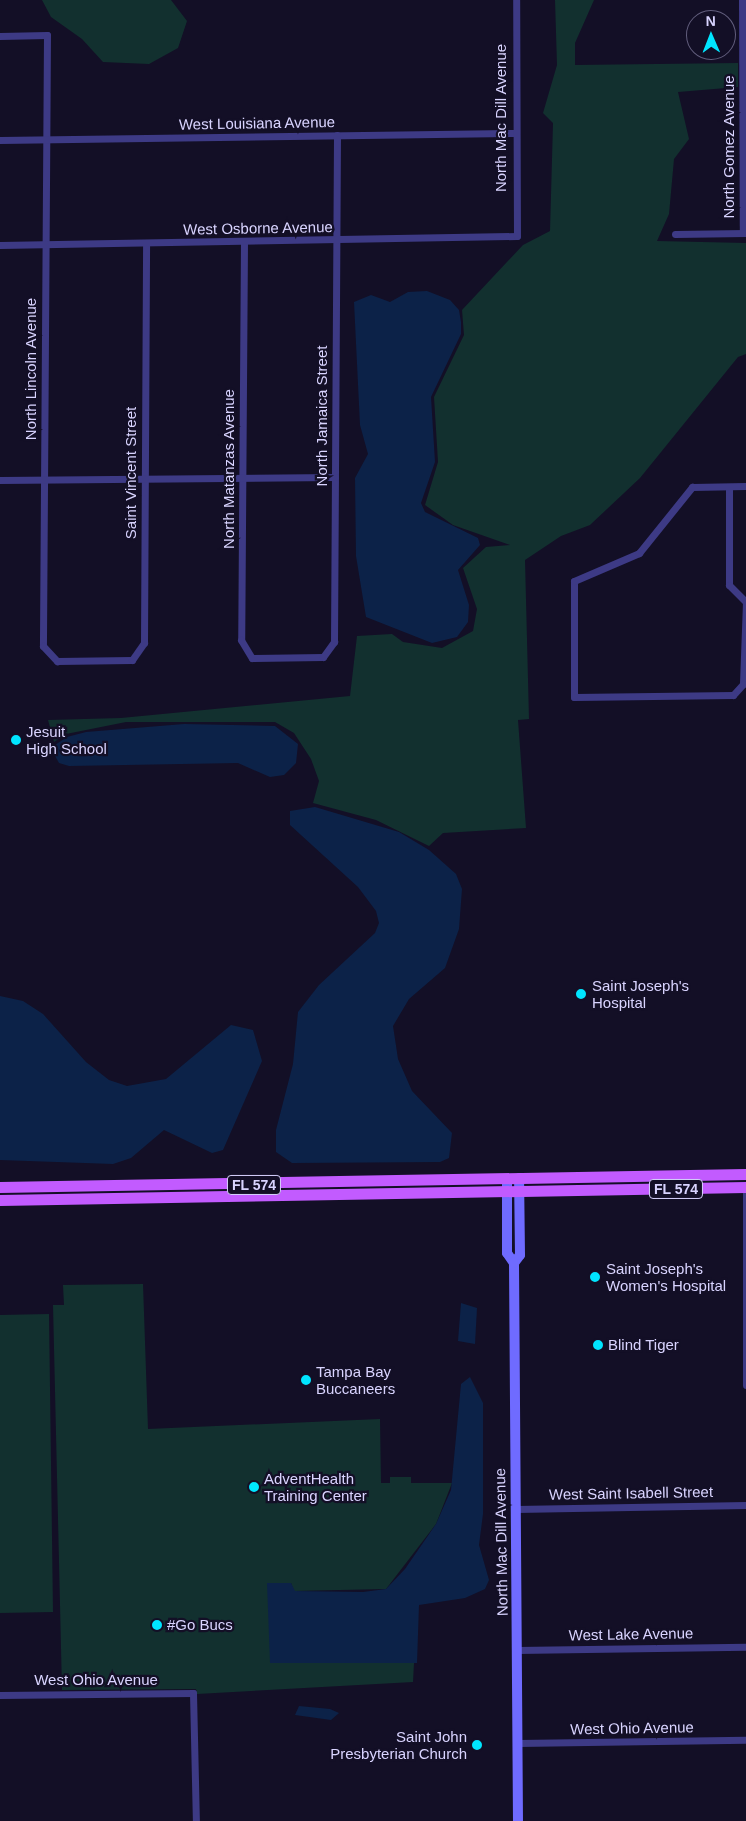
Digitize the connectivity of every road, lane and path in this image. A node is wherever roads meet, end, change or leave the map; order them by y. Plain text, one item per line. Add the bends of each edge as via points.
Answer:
1 (516, 0) edge
2 (744, 4) edge
3 (0, 36) edge
4 (745, 118) edge
5 (515, 133) junction
6 (337, 135) junction
7 (46, 139) junction
8 (0, 140) edge
9 (744, 233) edge
10 (675, 234) dead end
11 (517, 236) joint
12 (336, 241) junction
13 (244, 242) junction
14 (146, 243) junction
15 (0, 245) edge
16 (45, 245) junction
17 (335, 477) junction
18 (242, 478) junction
19 (144, 479) junction
20 (0, 480) edge
21 (44, 480) junction
22 (746, 486) edge
23 (729, 487) junction
24 (746, 647) edge
25 (286, 657) joint
26 (92, 659) joint
27 (746, 1174) edge
28 (507, 1178) junction
29 (519, 1178) junction
30 (0, 1187) edge
31 (746, 1188) edge
32 (507, 1191) junction
33 (520, 1191) junction
34 (0, 1200) edge
35 (514, 1263) junction
36 (746, 1338) edge
37 (746, 1385) edge
38 (746, 1505) edge
39 (516, 1509) junction
40 (746, 1646) edge
41 (517, 1650) junction
42 (0, 1695) edge
43 (746, 1740) edge
44 (518, 1743) junction
45 (196, 1821) edge
46 (518, 1821) edge

1 - 5 street, North Mac Dill Avenue
2 - 4 street, North Gomez Avenue
3 - 7 street, North Lincoln Avenue via 47,35
4 - 9 street, North Gomez Avenue
5 - 6 street, West Louisiana Avenue
5 - 11 street, North Mac Dill Avenue
6 - 7 street, West Louisiana Avenue
6 - 12 street, North Jamaica Street
7 - 8 street, West Louisiana Avenue
7 - 16 street, North Lincoln Avenue
9 - 10 street
11 - 12 street, West Osborne Avenue
12 - 13 street, West Osborne Avenue
12 - 17 street, North Jamaica Street
13 - 14 street, West Osborne Avenue
13 - 18 street, North Matanzas Avenue
14 - 16 street, West Osborne Avenue
14 - 19 street, Saint Vincent Street
15 - 16 street, West Osborne Avenue
16 - 21 street, North Lincoln Avenue
17 - 18 street
17 - 25 street, North Jamaica Street via 334,642 323,657
18 - 19 street
18 - 25 street, North Matanzas Avenue via 241,640 252,658
19 - 21 street
19 - 26 street, Saint Vincent Street via 144,643 132,660
20 - 21 street
21 - 26 street, North Lincoln Avenue via 43,646 58,661
22 - 23 street
23 - 24 street via 729,585 746,602
23 - 24 street via 692,488 639,553 574,581 574,697 734,695 743,684
27 - 29 main road, FL 574
28 - 29 main road, FL 574
28 - 30 main road, FL 574
28 - 32 street, North Mac Dill Avenue
29 - 33 street, North Mac Dill Avenue
31 - 33 main road, FL 574
31 - 36 street
32 - 33 main road, FL 574
32 - 34 main road, FL 574
32 - 35 street, North Mac Dill Avenue via 507,1253
33 - 35 street, North Mac Dill Avenue via 520,1255
35 - 39 street, North Mac Dill Avenue
36 - 37 street
38 - 39 street, West Saint Isabell Street
39 - 41 street, North Mac Dill Avenue
40 - 41 street, West Lake Avenue
41 - 44 street, North Mac Dill Avenue
42 - 45 street, West Ohio Avenue via 193,1694
43 - 44 street, West Ohio Avenue
44 - 46 street, North Mac Dill Avenue

